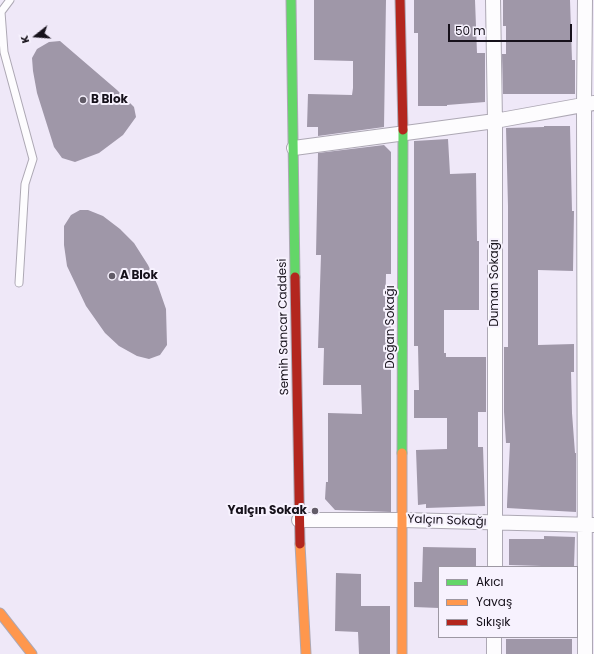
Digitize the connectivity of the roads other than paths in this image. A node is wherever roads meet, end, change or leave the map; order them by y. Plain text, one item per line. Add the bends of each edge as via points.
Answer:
1 (10, 0) edge
2 (291, 0) edge
3 (400, 0) edge
4 (493, 0) edge
5 (585, 0) edge
6 (589, 104) edge
7 (496, 121) junction
8 (403, 133) junction
9 (294, 148) junction
10 (19, 283) dead end
11 (299, 520) junction
12 (403, 520) junction
13 (495, 522) junction
14 (589, 525) edge
15 (495, 566) edge
16 (0, 613) edge
17 (494, 638) edge
18 (32, 654) edge
19 (306, 654) edge
20 (402, 654) edge
21 (494, 654) edge
22 (584, 654) edge

1 - 10 lane via 2,12 4,52 33,159 25,184
2 - 9 main road, Semih Sancar Caddesi
3 - 8 main road, Doğan Sokağı
4 - 7 street, Duman Sokağı
5 - 6 street
6 - 7 street
6 - 14 street
7 - 8 street
7 - 13 street, Duman Sokağı
8 - 9 street
8 - 12 main road, Doğan Sokağı
9 - 11 main road, Semih Sancar Caddesi
11 - 12 street, Yalçın Sokağı
11 - 19 main road, Semih Sancar Caddesi
12 - 13 street, Yalçın Sokağı
12 - 20 main road, Doğan Sokağı
13 - 14 street, Yalçın Sokağı
13 - 15 street, Duman Sokağı
14 - 22 street
16 - 18 main road
17 - 21 street

